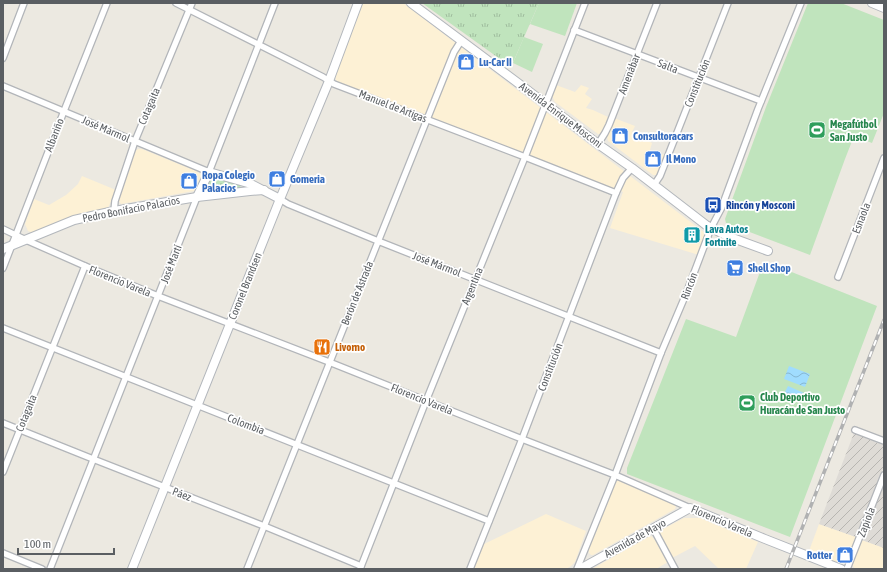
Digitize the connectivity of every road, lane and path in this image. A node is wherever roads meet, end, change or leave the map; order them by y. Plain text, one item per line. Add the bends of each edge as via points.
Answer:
1 (24, 3) edge
2 (107, 3) edge
3 (176, 3) edge
4 (192, 3) edge
5 (275, 3) edge
6 (358, 3) edge
7 (411, 3) edge
8 (585, 3) edge
9 (657, 3) edge
10 (728, 3) edge
11 (801, 3) edge
12 (872, 3) edge
13 (884, 8) edge
14 (190, 10) junction
15 (574, 30) junction
16 (461, 41) junction
17 (258, 44) junction
18 (636, 54) junction
19 (3, 58) edge
20 (699, 78) junction
21 (329, 80) junction
22 (3, 86) edge
23 (761, 101) junction
24 (545, 104) junction
25 (64, 111) junction
26 (427, 120) junction
27 (134, 141) junction
28 (598, 144) junction
29 (525, 157) junction
30 (884, 158) edge
31 (632, 168) junction
32 (209, 172) junction
33 (654, 185) junction
34 (264, 190) junction
35 (616, 193) junction
36 (197, 197) junction
37 (280, 199) junction
38 (114, 211) junction
39 (711, 228) junction
40 (3, 229) edge
41 (16, 235) junction
42 (26, 240) junction
43 (378, 241) junction
44 (12, 246) junction
45 (3, 250) edge
46 (768, 251) dead end
47 (85, 266) junction
48 (3, 268) edge
49 (838, 277) dead end
50 (475, 279) junction
51 (158, 296) junction
52 (569, 316) junction
53 (230, 324) junction
54 (3, 328) edge
55 (53, 348) junction
56 (661, 353) junction
57 (329, 362) junction
58 (126, 378) junction
59 (426, 401) junction
60 (198, 405) junction
61 (3, 423) edge
62 (19, 429) junction
63 (855, 430) dead end
64 (522, 439) junction
65 (884, 441) edge
66 (297, 444) junction
67 (93, 459) junction
68 (3, 472) edge
69 (615, 475) junction
70 (884, 475) edge
71 (394, 483) junction
72 (165, 488) junction
73 (690, 508) junction
74 (489, 521) junction
75 (264, 526) junction
76 (653, 528) junction
77 (3, 553) edge
78 (360, 567) edge
79 (42, 569) edge
80 (50, 569) edge
81 (133, 569) edge
82 (247, 569) edge
83 (470, 569) edge
84 (578, 569) edge
85 (675, 569) edge
86 (841, 569) edge
87 (847, 569) edge

1 - 19 street
2 - 25 street, Albariño
3 - 14 street, Manuel de Artigas
4 - 14 street, Cotagaita
5 - 17 street, José Martí
6 - 21 street, Coronel Brandsen
7 - 16 street, Avenida Enrique Mosconi
8 - 15 street, Argentina
9 - 18 street, Amenábar
10 - 20 street, Constitución
11 - 23 street, Rincón
12 - 13 street
14 - 17 street, Manuel de Artigas
14 - 27 street, Cotagaita
15 - 18 street, Salta
15 - 24 street, Argentina
16 - 24 street, Avenida Enrique Mosconi
16 - 26 street, Berón de Astrada via 454,52
17 - 21 street, Manuel de Artigas
17 - 32 street, José Martí
18 - 20 street, Salta
18 - 28 street, Amenábar via 609,125
20 - 23 street, Salta
20 - 33 street, Constitución via 660,176
21 - 26 street, Manuel de Artigas
21 - 37 street, Coronel Brandsen
22 - 25 street, José Mármol
23 - 39 street, Rincón via 721,209
24 - 28 street, Avenida Enrique Mosconi
24 - 29 street, Argentina
25 - 27 street, José Mármol
25 - 41 street, Albariño
26 - 29 street, Manuel de Artigas
26 - 43 street, Berón de Astrada
27 - 32 street, José Mármol
27 - 38 street, Cotagaita
28 - 31 street, Avenida Enrique Mosconi
29 - 35 street, Manuel de Artigas
29 - 50 street, Argentina
30 - 49 street, Esnaola
31 - 33 street, Avenida Enrique Mosconi
31 - 35 street, Constitución via 623,178
32 - 34 street
32 - 36 street, José Martí
33 - 39 street, Avenida Enrique Mosconi
34 - 36 street, Pedro Bonifacio Palacios
34 - 37 street
35 - 52 street, Constitución
36 - 38 street, Pedro Bonifacio Palacios
36 - 51 street, José Martí
37 - 43 street, José Mármol
37 - 53 street, Coronel Brandsen
38 - 42 street, Pedro Bonifacio Palacios via 74,220
39 - 46 street, Avenida Enrique Mosconi
39 - 56 street, Rincón
40 - 41 street, Florencio Varela
41 - 42 street, Florencio Varela
41 - 44 street, Albariño
42 - 44 street, Pedro Bonifacio Palacios
42 - 47 street, Florencio Varela
43 - 50 street, José Mármol
43 - 57 street, Berón de Astrada
44 - 45 street, Pedro Bonifacio Palacios
44 - 48 street, Albariño
47 - 51 street, Florencio Varela
47 - 55 street, Cotagaita
50 - 52 street, José Mármol
50 - 59 street, Argentina
51 - 53 street, Florencio Varela
51 - 58 street, José Martí
52 - 56 street, José Mármol
52 - 64 street, Constitución
53 - 57 street, Florencio Varela
53 - 60 street, Coronel Brandsen
54 - 55 street, Colombia
55 - 58 street, Colombia
55 - 62 street, Cotagaita
56 - 69 street, Rincón
57 - 59 street, Florencio Varela
57 - 66 street, Berón de Astrada
58 - 60 street, Colombia
58 - 67 street, José Martí
59 - 64 street, Florencio Varela
59 - 71 street, Argentina
60 - 66 street, Colombia
60 - 72 street, Coronel Brandsen
61 - 62 street, Páez
62 - 67 street, Páez
62 - 68 street, Cotagaita
63 - 65 street
64 - 69 street, Florencio Varela
64 - 74 street, Constitución
66 - 71 street, Colombia
66 - 75 street, Berón de Astrada
67 - 72 street, Páez
67 - 80 street, José Martí
69 - 73 street, Florencio Varela
69 - 84 street, Rincón
70 - 87 street, Zapiola
71 - 74 street, Colombia
71 - 78 street, Argentina
72 - 75 street, Páez
72 - 81 street, Coronel Brandsen
73 - 76 street, Avenida de Mayo
73 - 86 street, Florencio Varela
74 - 83 street, Constitución
75 - 78 street, Páez
75 - 82 street, Berón de Astrada
76 - 84 street, Avenida de Mayo
76 - 85 street
77 - 79 street

